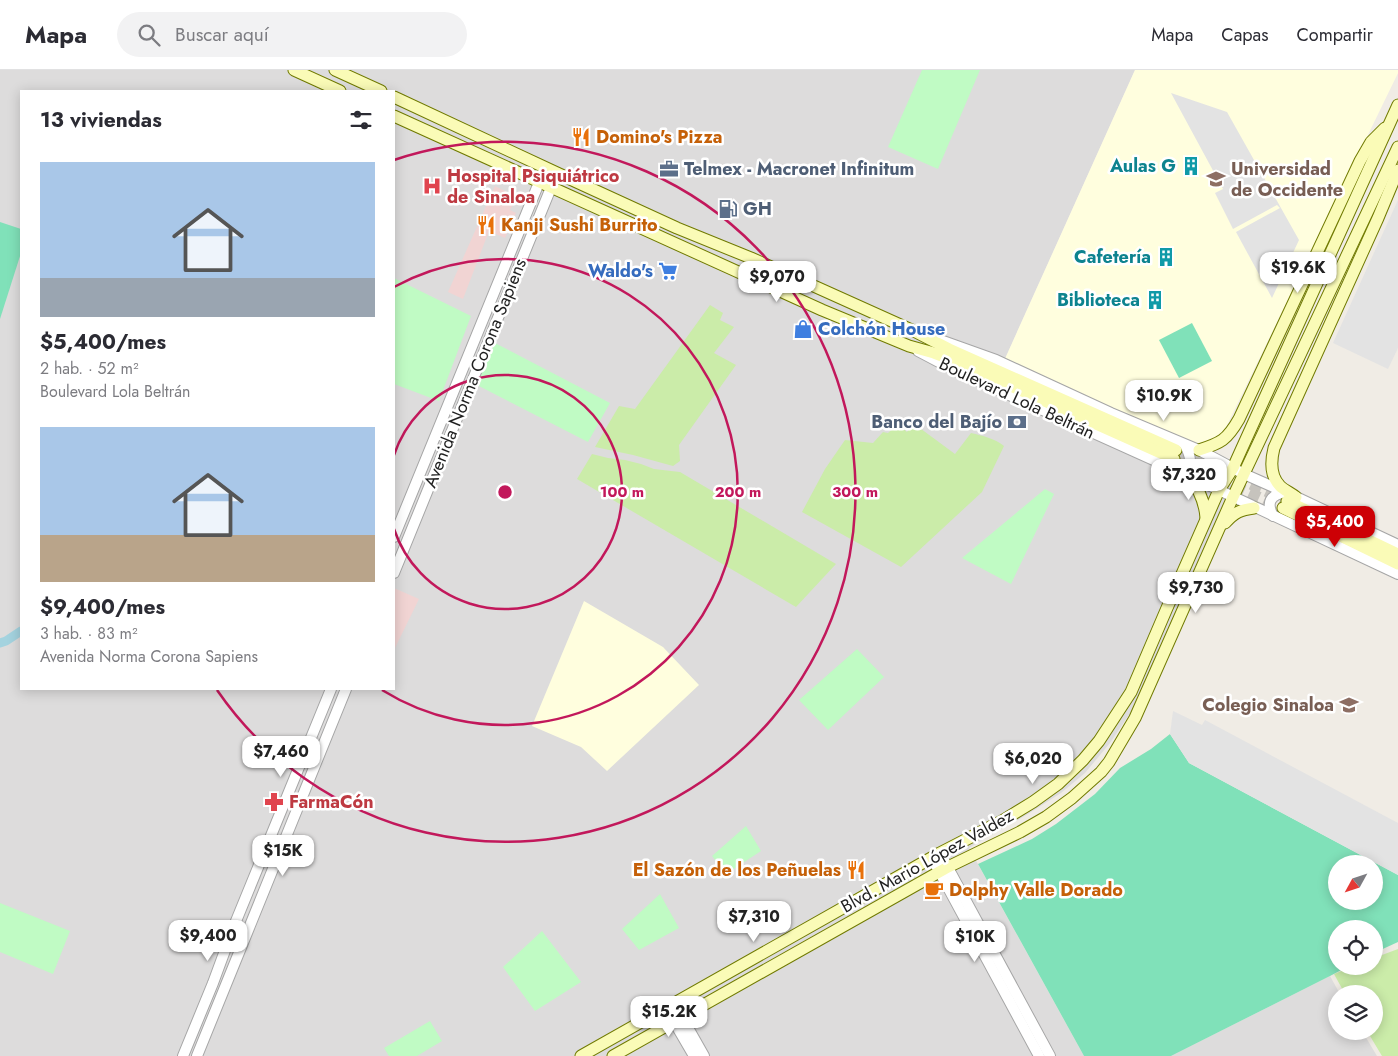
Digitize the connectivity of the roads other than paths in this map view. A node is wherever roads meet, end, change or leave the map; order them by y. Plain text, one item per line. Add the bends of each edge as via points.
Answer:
1 (294, 70) edge
2 (335, 70) edge
3 (338, 90) edge
4 (379, 90) edge
5 (395, 97) edge
6 (1398, 105) edge
7 (395, 116) edge
8 (1389, 123) junction
9 (1398, 149) edge
10 (545, 168) junction
11 (1398, 170) edge
12 (557, 173) junction
13 (540, 182) junction
14 (551, 188) junction
15 (909, 346) junction
16 (1199, 450) junction
17 (1178, 451) junction
18 (1233, 468) junction
19 (1178, 471) junction
20 (1244, 474) junction
21 (1189, 476) junction
22 (1218, 491) junction
23 (1233, 498) junction
24 (1288, 499) junction
25 (1254, 508) junction
26 (1273, 516) junction
27 (1206, 520) junction
28 (1219, 530) junction
29 (395, 535) edge
30 (1398, 544) edge
31 (1398, 554) edge
32 (1398, 564) edge
33 (395, 571) edge
34 (1398, 574) edge
35 (331, 690) edge
36 (346, 690) edge
37 (936, 856) junction
38 (944, 870) junction
39 (670, 1005) junction
40 (678, 1019) junction
41 (183, 1056) edge
42 (197, 1056) edge
43 (581, 1056) edge
44 (613, 1056) edge
45 (694, 1056) edge
46 (704, 1056) edge
47 (1039, 1056) edge
48 (1050, 1056) edge

1 - 3 main road
2 - 4 main road
5 - 10 main road, Boulevard Lola Beltrán
6 - 8 main road, Blvd. Mario López Valdez
7 - 13 main road, Boulevard Lola Beltrán
8 - 16 main road via 1370,142 1360,160 1234,428 1222,442
8 - 18 main road, Blvd. Mario López Valdez
9 - 20 main road, Blvd. Mario López Valdez
10 - 12 main road, Boulevard Lola Beltrán
10 - 13 street, Avenida Norma Corona Sapiens
11 - 24 main road via 1274,448 1272,465 1276,480
12 - 14 street, Avenida Norma Corona Sapiens
12 - 17 main road, Boulevard Lola Beltrán
13 - 14 main road, Boulevard Lola Beltrán
13 - 29 street, Avenida Norma Corona Sapiens
14 - 15 main road, Boulevard Lola Beltrán
14 - 33 street, Avenida Norma Corona Sapiens
15 - 17 main road, Boulevard Lola Beltrán via 955,361
15 - 19 street, Boulevard Lola Beltrán via 956,371
16 - 17 street, Boulevard Lola Beltrán
16 - 18 street, Boulevard Lola Beltrán
17 - 19 street via 1190,454 1190,463
18 - 20 street, Boulevard Lola Beltrán
18 - 22 main road, Blvd. Mario López Valdez
19 - 21 street, Boulevard Lola Beltrán
20 - 23 main road, Blvd. Mario López Valdez
20 - 24 street, Boulevard Lola Beltrán
21 - 22 street, Boulevard Lola Beltrán
21 - 27 main road via 1201,495
22 - 23 street, Boulevard Lola Beltrán
22 - 27 main road, Blvd. Mario López Valdez
23 - 25 street, Boulevard Lola Beltrán
23 - 28 main road, Blvd. Mario López Valdez
24 - 26 street via 1273,496 1269,505
24 - 30 street, Boulevard Lola Beltrán
24 - 31 main road, Boulevard Lola Beltrán
24 - 32 main road, Boulevard Lola Beltrán
25 - 26 street, Boulevard Lola Beltrán
25 - 28 main road via 1235,513
26 - 34 street, Boulevard Lola Beltrán
27 - 37 main road, Blvd. Mario López Valdez via 1131,692 1099,741 1058,784 1033,802
28 - 38 main road, Blvd. Mario López Valdez via 1135,718 1109,762 1086,786 1046,817
35 - 41 street
36 - 42 street
37 - 38 street
37 - 39 main road, Blvd. Mario López Valdez
38 - 40 main road, Blvd. Mario López Valdez
38 - 47 street
38 - 48 street
39 - 40 street
39 - 43 main road, Blvd. Mario López Valdez
40 - 44 main road, Blvd. Mario López Valdez
40 - 45 street
40 - 46 street

